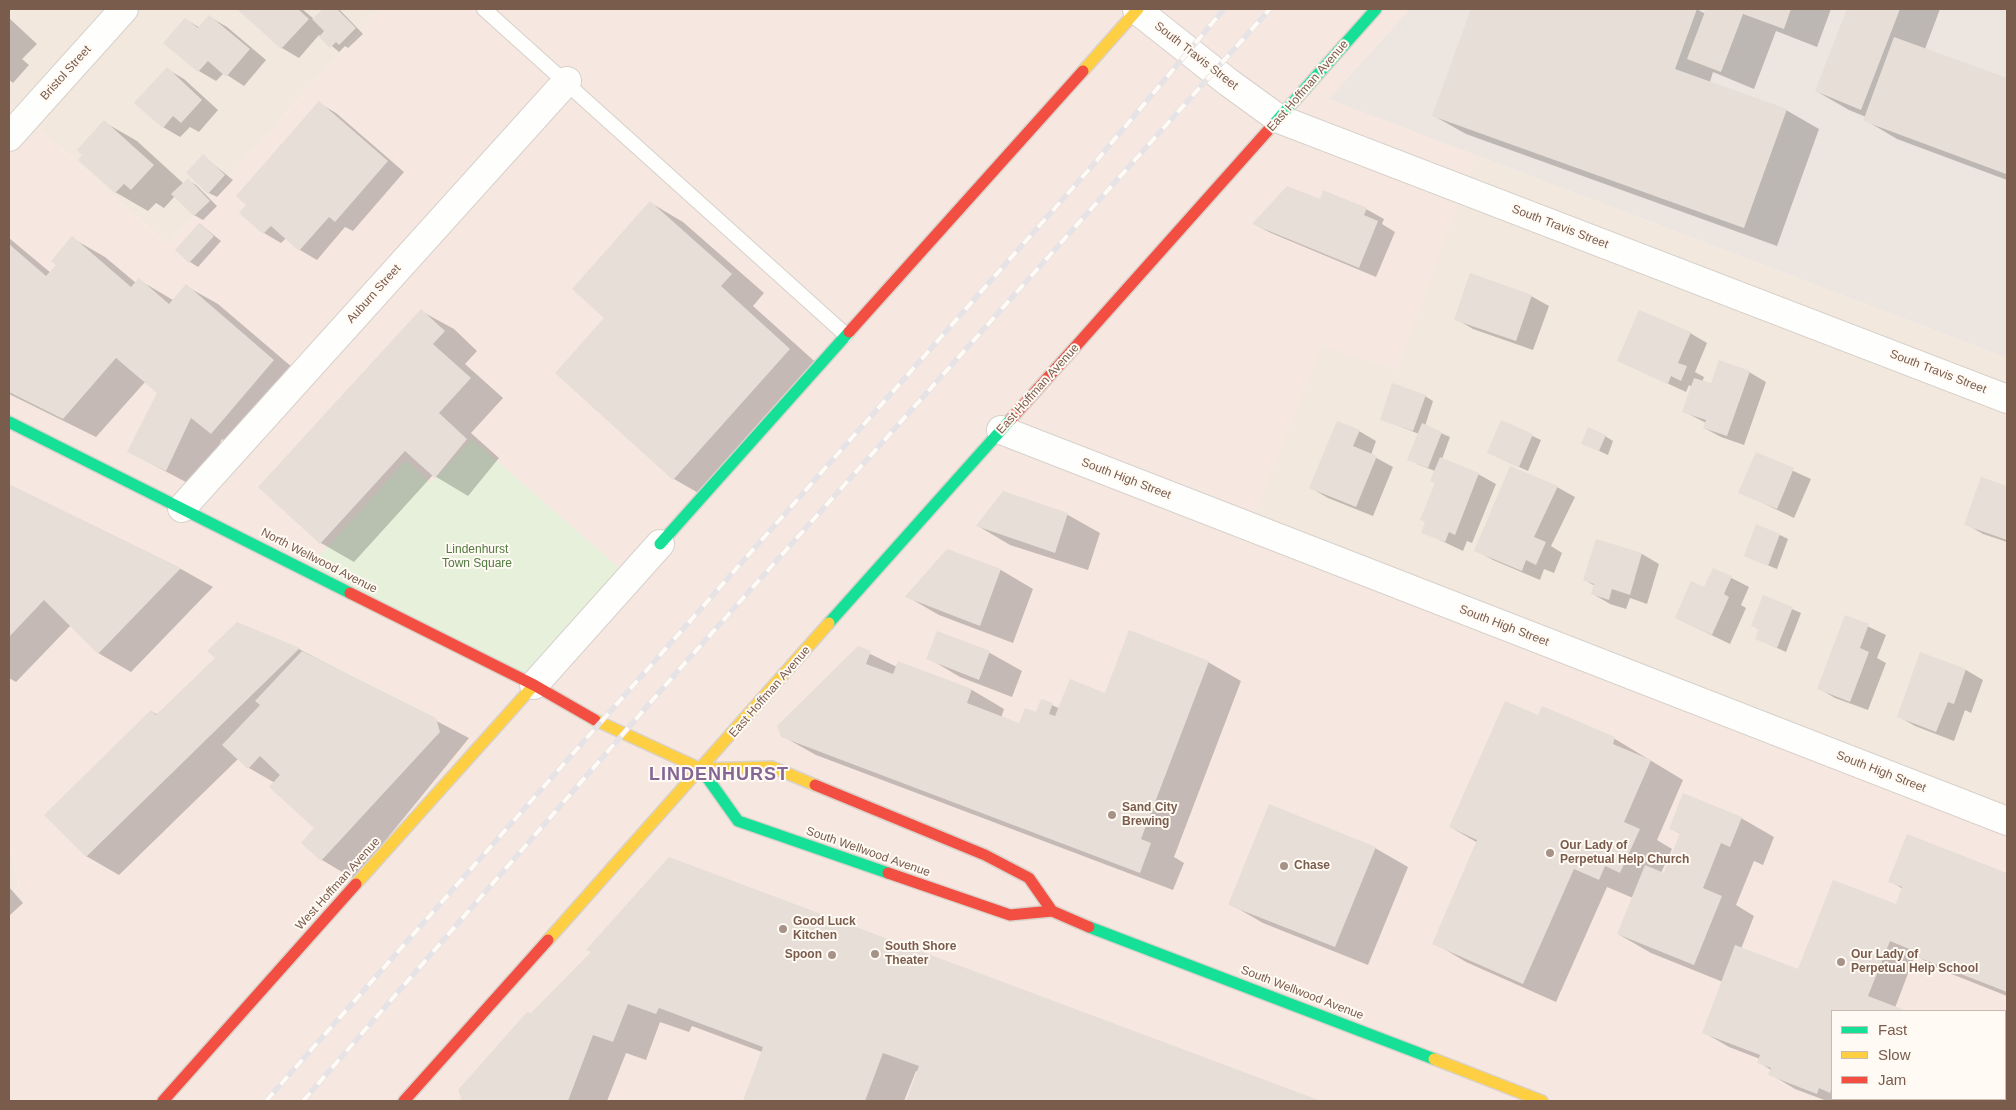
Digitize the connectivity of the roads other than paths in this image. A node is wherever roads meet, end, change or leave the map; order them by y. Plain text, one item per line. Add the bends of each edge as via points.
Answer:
1 (124, 9) edge
2 (484, 9) edge
3 (1136, 9) edge
4 (1376, 9) edge
5 (567, 81) junction
6 (1279, 119) junction
7 (9, 137) edge
8 (846, 335) junction
9 (2007, 399) edge
10 (9, 422) edge
11 (1000, 430) junction
12 (182, 508) junction
13 (660, 544) joint
14 (534, 685) junction
15 (613, 730) joint
16 (701, 770) junction
17 (2007, 821) edge
18 (1052, 911) junction
19 (163, 1101) edge
20 (404, 1101) edge
21 (1542, 1101) edge

1 - 7 street, Bristol Street
2 - 5 lane
3 - 6 street, South Travis Street
3 - 8 main road
4 - 6 main road, East Hoffman Avenue
5 - 8 lane
5 - 12 street, Auburn Street
6 - 9 street, South Travis Street
6 - 11 main road, East Hoffman Avenue
8 - 13 main road
10 - 12 main road, North Wellwood Avenue
11 - 16 main road, East Hoffman Avenue
11 - 17 street, South High Street
12 - 14 main road, North Wellwood Avenue
13 - 14 street
14 - 15 main road, North Wellwood Avenue
14 - 19 main road, West Hoffman Avenue
15 - 16 main road, South Wellwood Avenue
16 - 18 main road, South Wellwood Avenue via 772,767 1029,878
16 - 18 main road, South Wellwood Avenue via 738,821 1010,915
16 - 20 main road
18 - 21 main road, South Wellwood Avenue

